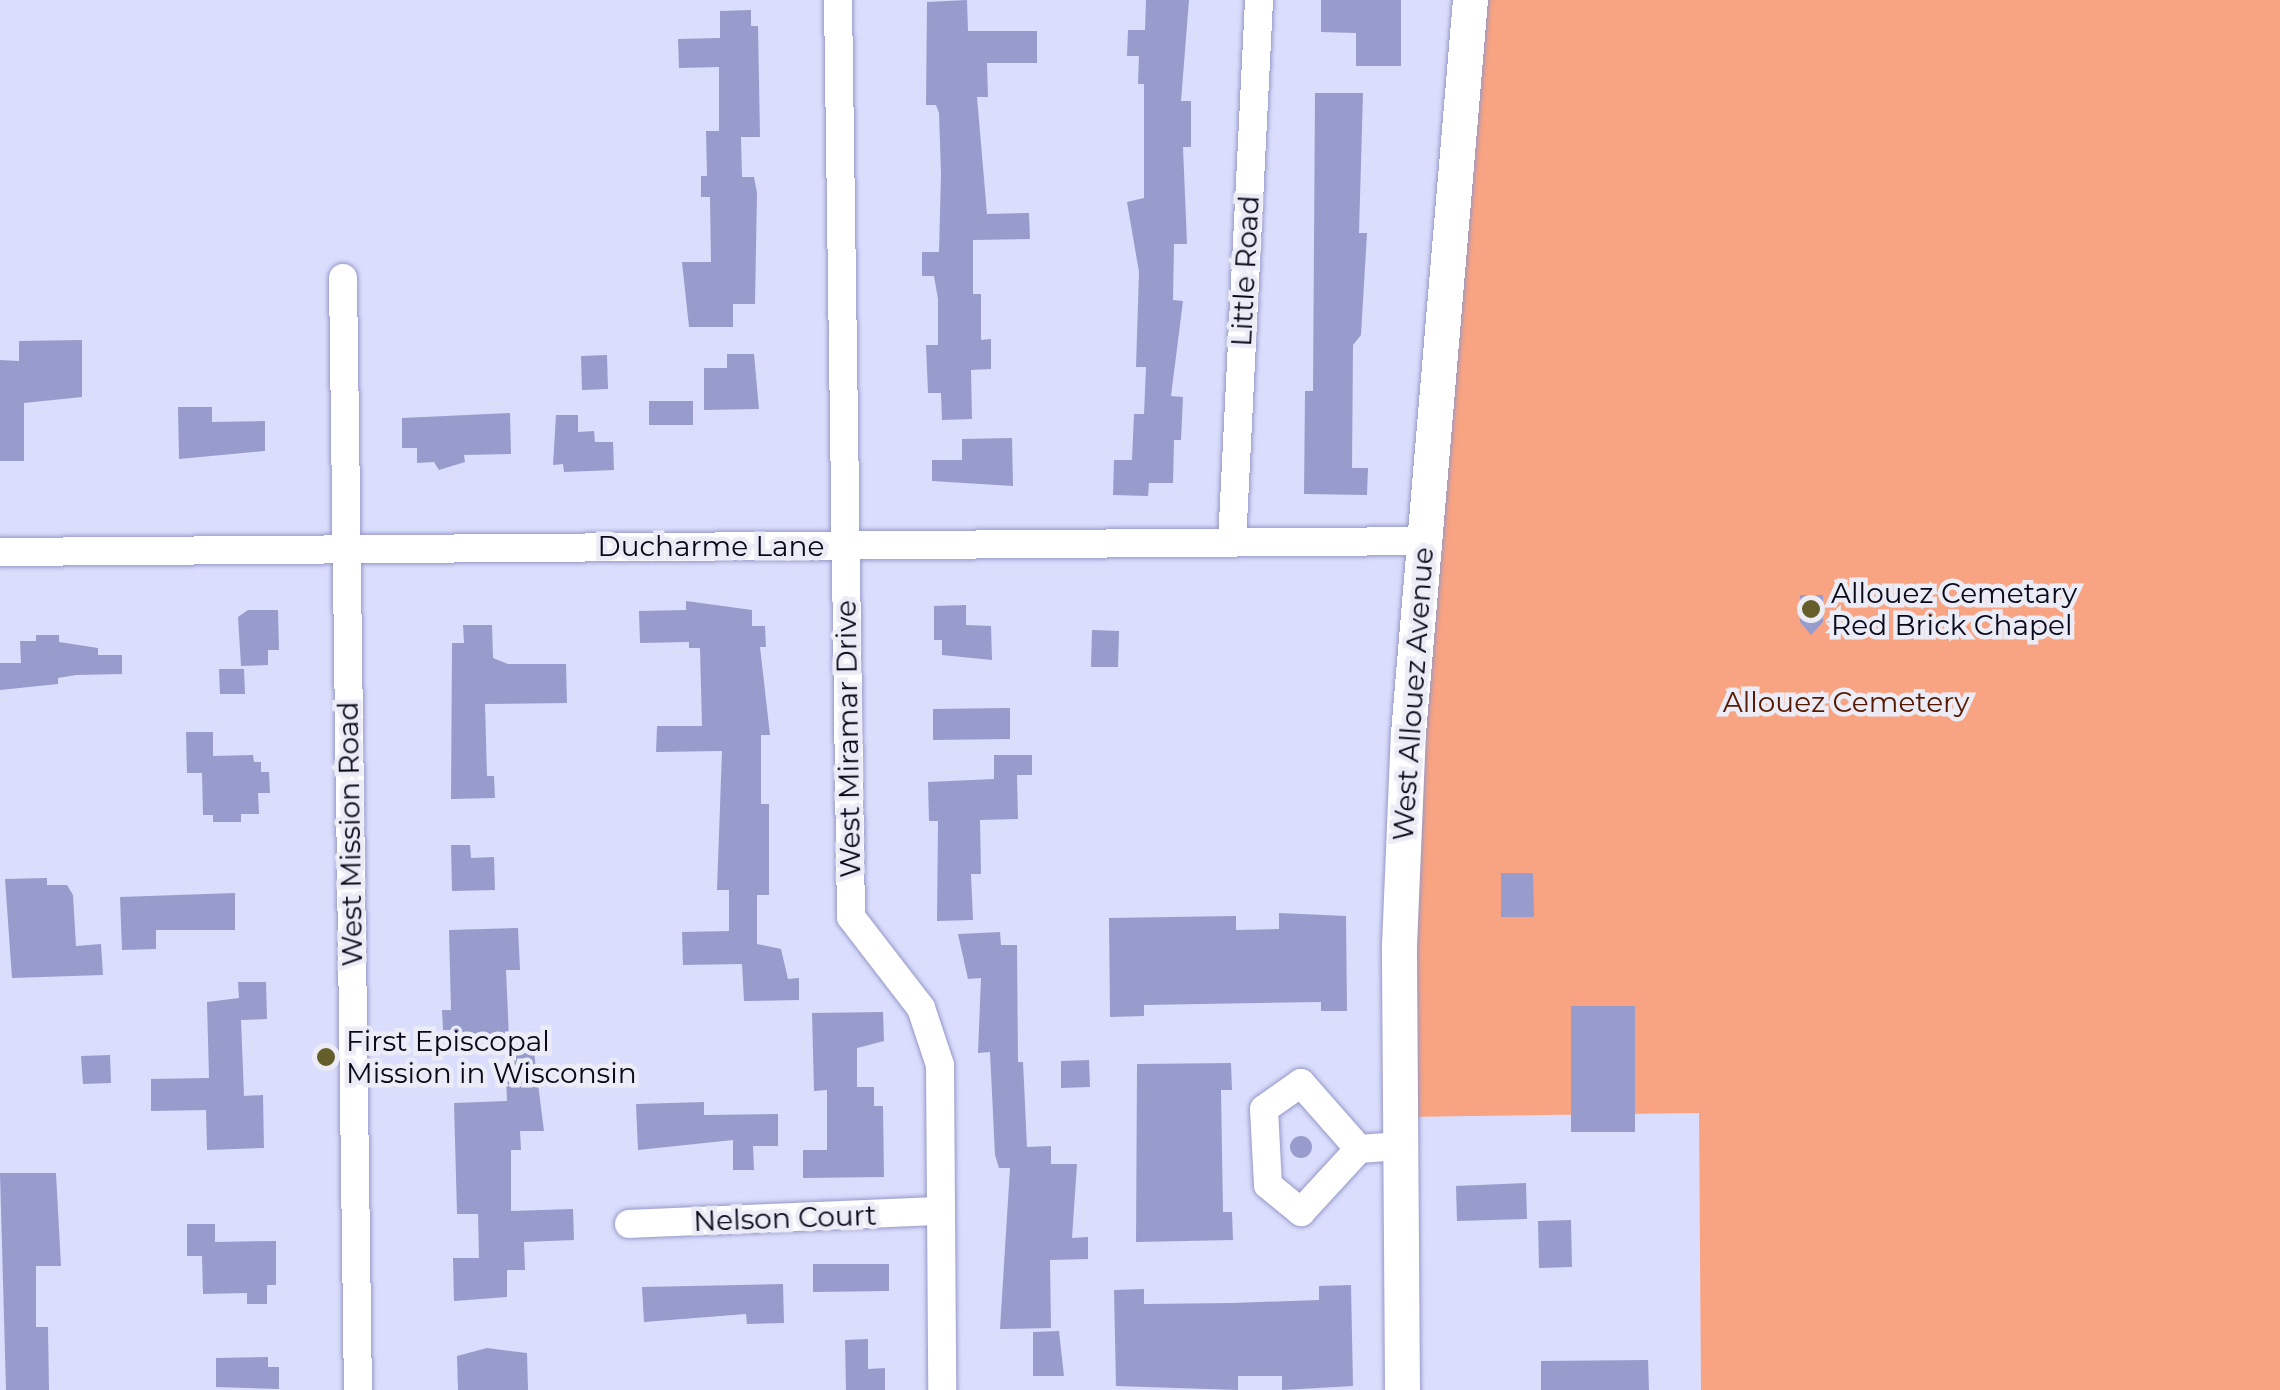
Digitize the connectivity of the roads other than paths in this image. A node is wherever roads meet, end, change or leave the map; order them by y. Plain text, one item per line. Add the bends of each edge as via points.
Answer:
1 (838, 0) edge
2 (1259, 0) edge
3 (1470, 0) edge
4 (343, 278) dead end
5 (1422, 542) junction
6 (1232, 543) junction
7 (845, 546) junction
8 (346, 549) junction
9 (0, 552) edge
10 (1400, 1146) junction
11 (1359, 1149) dead end
12 (941, 1212) junction
13 (629, 1224) dead end
14 (358, 1390) edge
15 (942, 1390) edge
16 (1402, 1390) edge

1 - 7 street, West Miramar Drive
2 - 6 street, Little Road
3 - 5 street, West Allouez Avenue
4 - 8 street, West Mission Road
5 - 6 street, Ducharme Lane
5 - 10 street, West Allouez Avenue via 1399,945
6 - 7 street, Ducharme Lane
7 - 8 street, Ducharme Lane
7 - 12 street, West Miramar Drive via 851,917 920,1008 934,1042
8 - 9 street, Ducharme Lane
8 - 14 street, West Mission Road
10 - 11 street
10 - 16 street, West Allouez Avenue
12 - 13 street, Nelson Court
12 - 15 street, West Miramar Drive

